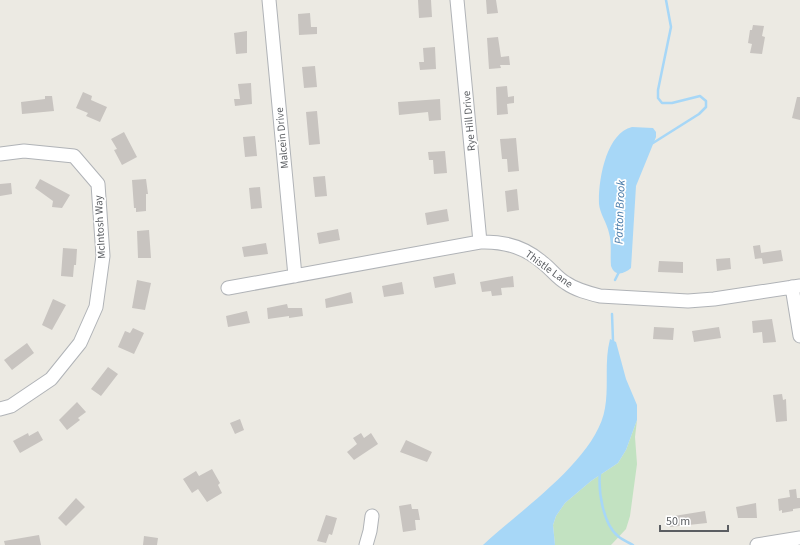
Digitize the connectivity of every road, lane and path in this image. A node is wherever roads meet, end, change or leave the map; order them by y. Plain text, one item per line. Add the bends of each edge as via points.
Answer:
1 (269, 0) edge
2 (457, 0) edge
3 (0, 154) edge
4 (480, 242) junction
5 (295, 276) junction
6 (796, 286) edge
7 (228, 288) dead end
8 (800, 336) edge
9 (0, 409) edge
10 (372, 516) dead end
11 (800, 538) edge
12 (366, 545) edge
13 (757, 545) edge

1 - 5 street, Malcein Drive
2 - 4 street, Rye Hill Drive
3 - 9 street, McIntosh Way via 24,151 74,156 98,184 103,256 96,307 80,343 51,379 12,406
4 - 5 street, Thistle Lane
4 - 6 street, Thistle Lane via 520,248 533,255 566,283 600,296 688,301
5 - 7 street, Thistle Lane
6 - 8 street
10 - 12 street
11 - 13 street

